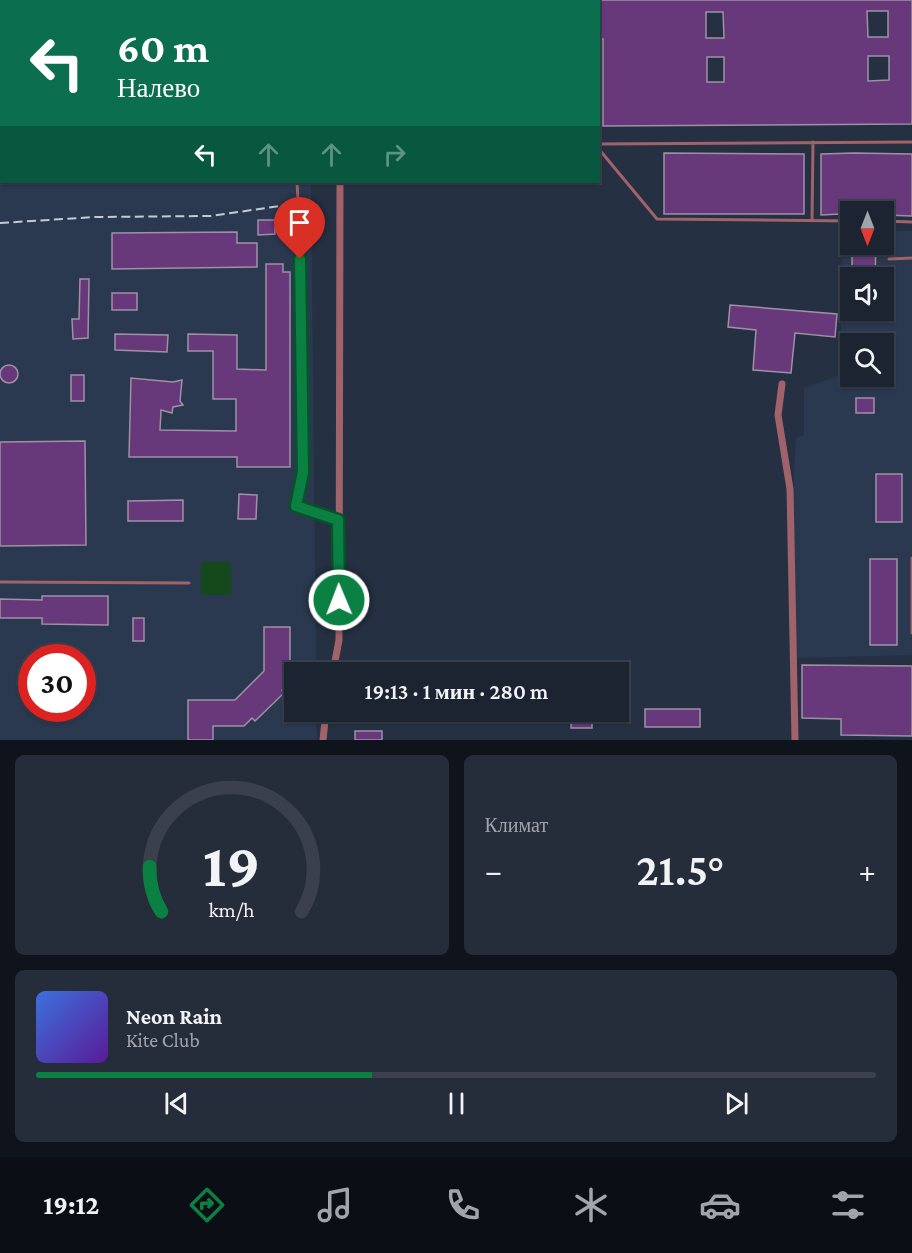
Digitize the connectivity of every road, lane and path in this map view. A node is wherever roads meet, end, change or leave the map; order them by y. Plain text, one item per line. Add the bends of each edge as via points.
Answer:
1 (912, 141) edge
2 (813, 142) junction
3 (600, 146) edge
4 (600, 148) edge
5 (297, 183) edge
6 (340, 183) edge
7 (812, 221) junction
8 (840, 221) edge
9 (894, 221) edge
10 (912, 222) edge
11 (912, 258) edge
12 (889, 259) dead end
13 (782, 384) dead end
14 (338, 520) junction
15 (912, 558) edge
16 (0, 582) edge
17 (189, 583) dead end
18 (912, 633) edge
19 (335, 662) edge
20 (325, 722) edge
21 (323, 740) edge
22 (795, 740) edge

1 - 2 lane
2 - 3 lane
2 - 7 lane
4 - 7 lane via 657,219
5 - 14 lane via 303,472 296,506
6 - 14 street
7 - 8 lane
9 - 10 lane
11 - 12 lane
13 - 22 street via 778,415 790,489
14 - 19 street via 339,640
15 - 18 lane
16 - 17 lane
20 - 21 street

